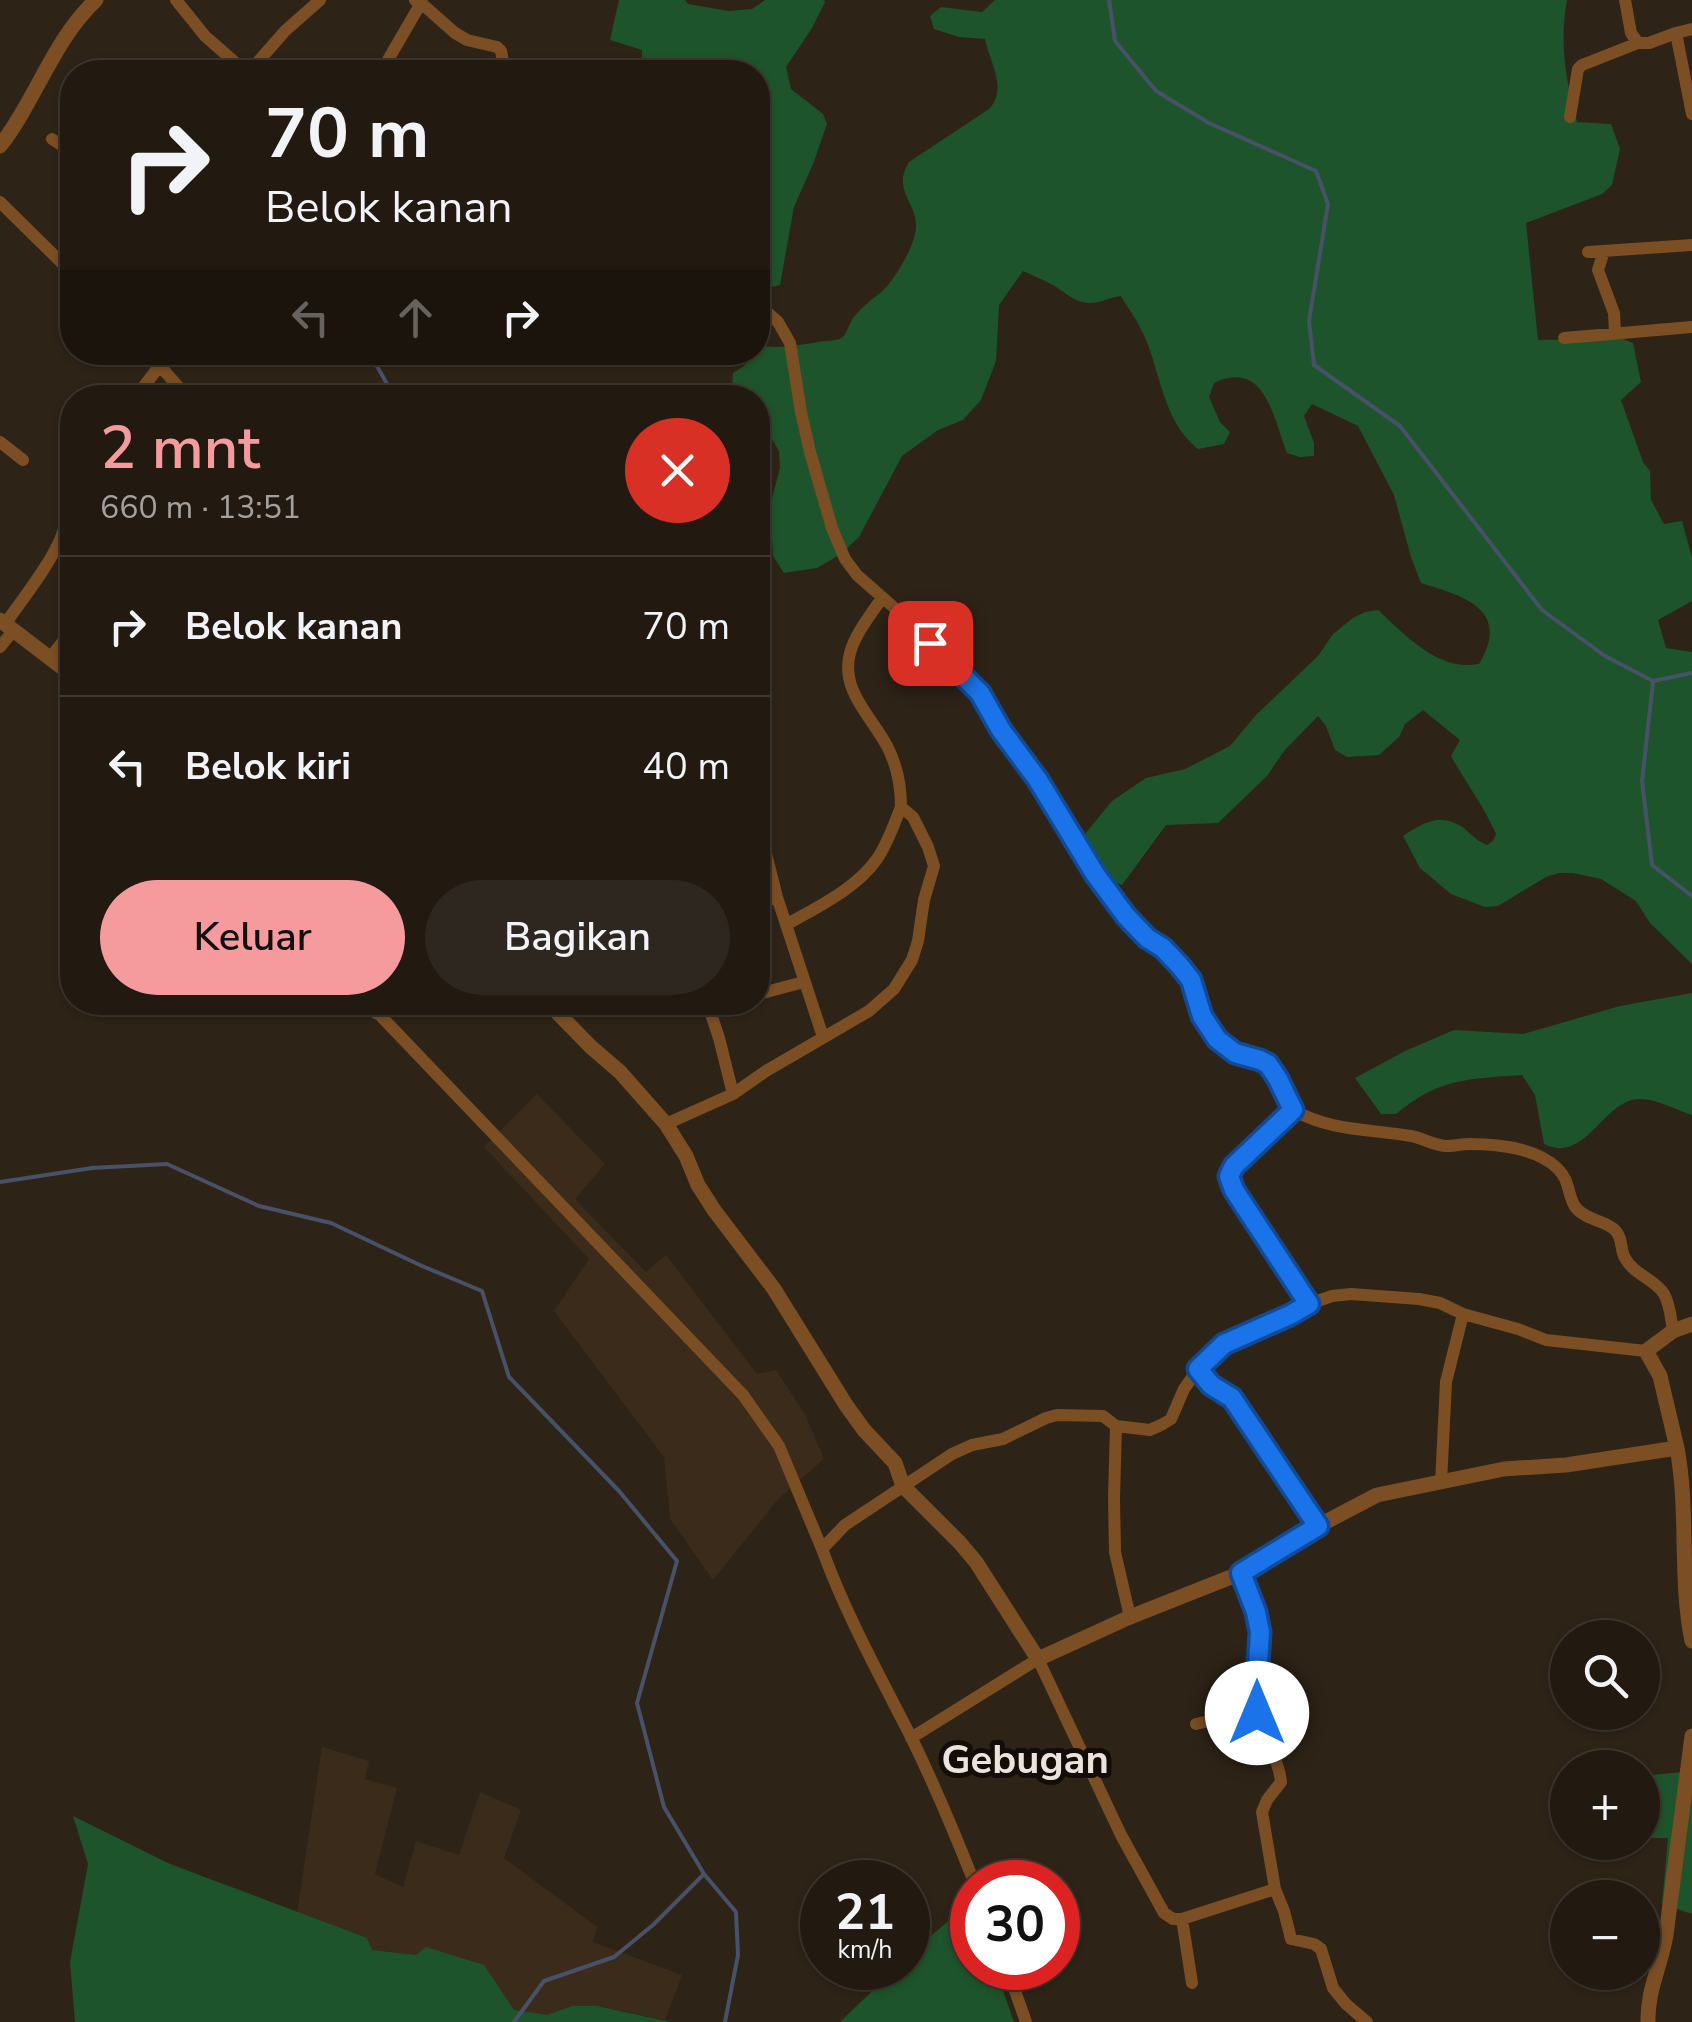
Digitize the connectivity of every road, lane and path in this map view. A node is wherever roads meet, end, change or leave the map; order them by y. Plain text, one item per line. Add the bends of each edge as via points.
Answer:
1 (96, 0) edge
2 (176, 0) edge
3 (320, 0) edge
4 (1625, 0) edge
5 (418, 2) edge
6 (1692, 29) edge
7 (1676, 34) junction
8 (1638, 43) junction
9 (233, 60) edge
10 (258, 60) edge
11 (387, 60) edge
12 (503, 60) edge
13 (1691, 98) edge
14 (1692, 114) edge
15 (1570, 118) dead end
16 (52, 140) dead end
17 (60, 145) edge
18 (0, 146) edge
19 (0, 202) edge
20 (1692, 245) edge
21 (1604, 251) junction
22 (1588, 252) dead end
23 (60, 261) edge
24 (770, 315) edge
25 (1692, 326) edge
26 (1615, 333) junction
27 (1564, 338) dead end
28 (160, 366) joint
29 (145, 385) edge
30 (177, 385) edge
31 (0, 442) edge
32 (24, 460) dead end
33 (60, 539) edge
34 (882, 598) junction
35 (6, 625) edge
36 (60, 645) edge
37 (0, 647) edge
38 (50, 658) junction
39 (60, 666) edge
40 (901, 807) junction
41 (770, 873) edge
42 (776, 898) junction
43 (770, 900) edge
44 (786, 926) junction
45 (804, 982) junction
46 (770, 991) edge
47 (380, 1015) edge
48 (560, 1015) edge
49 (712, 1015) edge
50 (823, 1037) junction
51 (733, 1094) junction
52 (1293, 1110) junction
53 (666, 1124) junction
54 (1309, 1304) junction
55 (1464, 1314) junction
56 (1692, 1324) edge
57 (1673, 1331) junction
58 (1646, 1351) junction
59 (1198, 1369) junction
60 (1116, 1426) junction
61 (1676, 1448) junction
62 (1440, 1483) junction
63 (904, 1486) junction
64 (1318, 1526) junction
65 (822, 1549) junction
66 (1241, 1573) junction
67 (1130, 1617) junction
68 (1692, 1641) edge
69 (1038, 1659) junction
70 (1258, 1716) junction
71 (1196, 1724) dead end
72 (1692, 1736) edge
73 (912, 1738) junction
74 (965, 1860) edge
75 (1274, 1889) junction
76 (1182, 1918) junction
77 (1192, 1983) dead end
78 (1015, 1990) edge
79 (1026, 2022) edge
80 (1367, 2022) edge
81 (1648, 2022) edge

1 - 18 street via 60,45
2 - 9 street
3 - 10 street
4 - 8 street
5 - 11 street
5 - 12 street via 467,40 497,48
6 - 7 street
7 - 8 street
7 - 13 street
8 - 15 street via 1578,69
13 - 14 street
16 - 17 street
19 - 23 street
20 - 21 street
21 - 22 street
21 - 26 street via 1598,270
24 - 34 street via 790,343 810,452 844,559
25 - 26 street
26 - 27 street
28 - 29 street
28 - 30 street
31 - 32 street
33 - 35 street
34 - 40 street via 850,650 850,686 894,762
34 - 52 street via 980,693 1095,874 1126,916 1191,980 1217,1039 1268,1064
35 - 37 street
35 - 38 street
36 - 38 street
38 - 39 street
40 - 44 street via 865,873
40 - 50 street via 913,817 934,866 918,941 885,999
41 - 42 street
42 - 43 street
42 - 44 street
44 - 45 street
45 - 46 street
45 - 50 street
47 - 65 street via 742,1395 779,1446
48 - 53 street
49 - 51 street
50 - 51 street
51 - 53 street
52 - 54 street via 1229,1176
52 - 57 street via 1348,1129 1450,1146 1498,1146 1546,1160 1568,1183 1573,1204 1612,1227 1624,1257 1664,1294
53 - 63 street via 714,1210 774,1289 864,1430 895,1464
54 - 55 street via 1350,1294 1419,1298
54 - 59 street via 1224,1344
55 - 58 street via 1546,1340
55 - 62 street via 1446,1382
56 - 57 street
57 - 58 street
58 - 61 street via 1660,1376
59 - 60 street via 1163,1424 1150,1430
59 - 64 street via 1232,1398
60 - 63 street via 1103,1416 1046,1418 952,1454
60 - 67 street via 1115,1552
61 - 62 street
61 - 68 street
62 - 64 street via 1377,1495
63 - 65 street via 845,1525
63 - 69 street via 968,1552
64 - 66 street
65 - 73 street
66 - 67 street
66 - 70 street via 1260,1632
67 - 69 street
69 - 73 street
69 - 76 street via 1158,1903 1174,1919
70 - 71 street
70 - 75 street via 1282,1782 1262,1812
72 - 81 street via 1669,1919
73 - 74 street
75 - 76 street
75 - 80 street via 1292,1939 1321,1949 1333,1988
76 - 77 street
78 - 79 street

